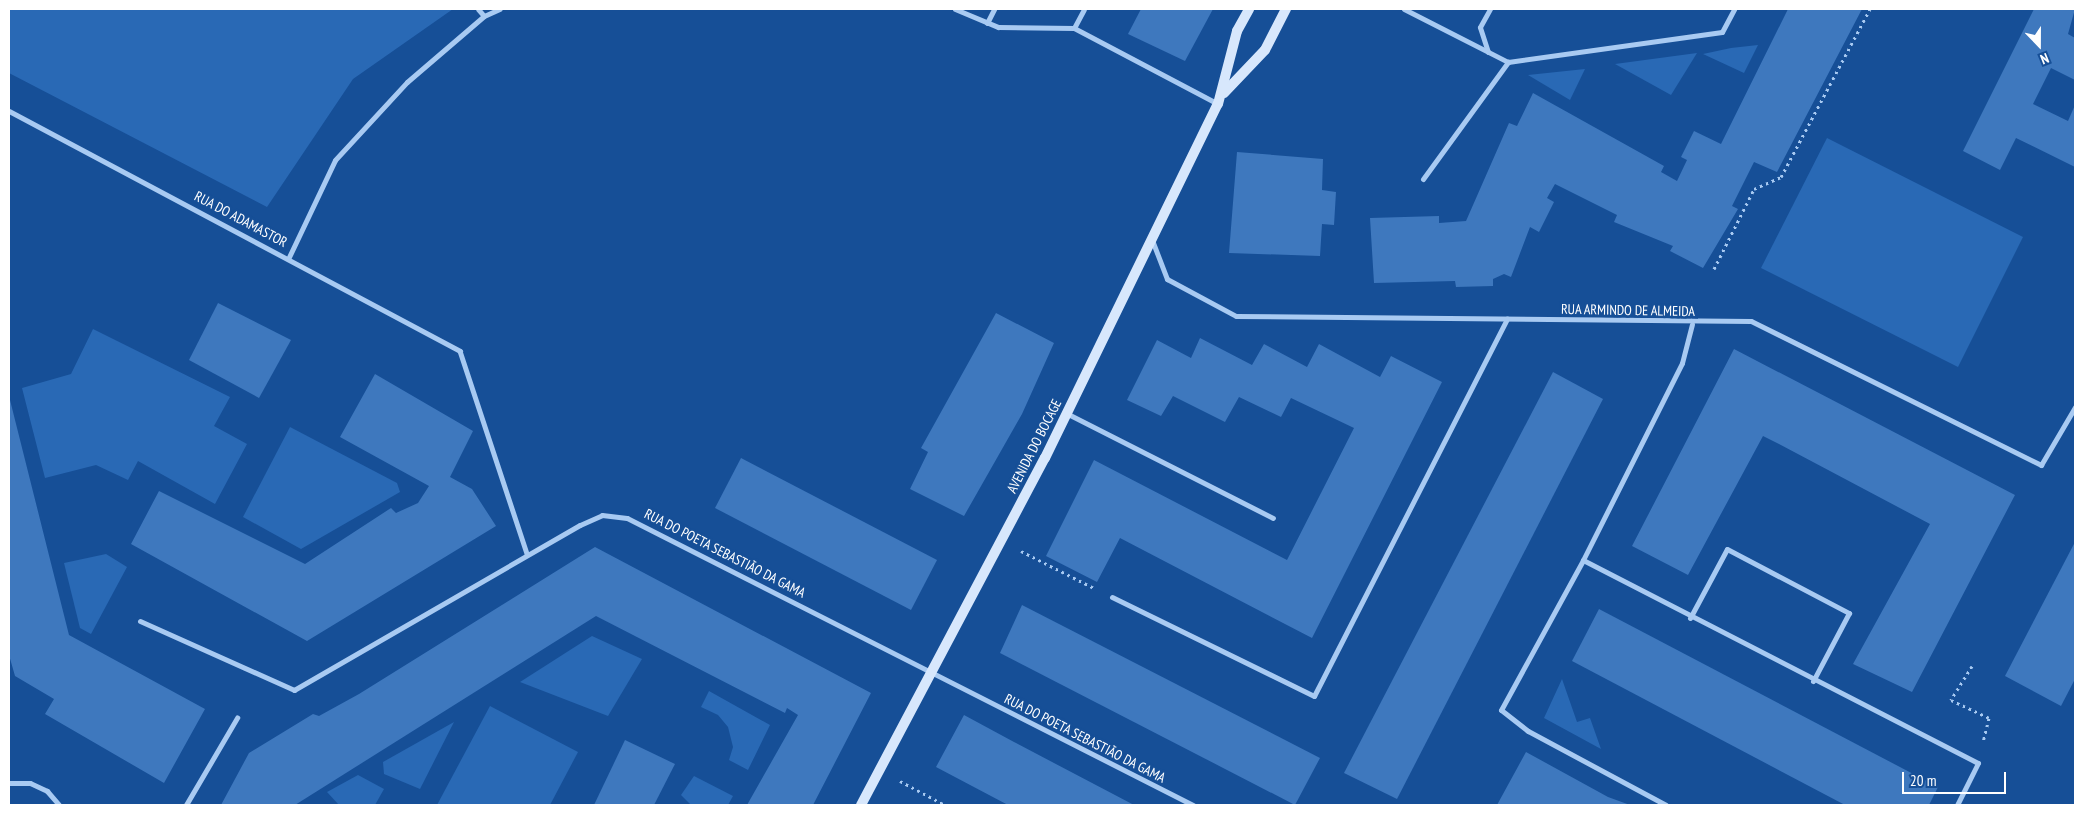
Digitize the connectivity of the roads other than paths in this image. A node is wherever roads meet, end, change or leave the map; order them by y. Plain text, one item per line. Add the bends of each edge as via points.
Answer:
1 (478, 9) edge
2 (500, 9) edge
3 (955, 9) edge
4 (994, 9) edge
5 (1084, 9) edge
6 (1249, 9) edge
7 (1286, 9) edge
8 (1404, 9) edge
9 (1490, 9) edge
10 (1732, 9) edge
11 (484, 16) junction
12 (987, 23) junction
13 (1074, 28) junction
14 (1488, 52) junction
15 (1508, 62) junction
16 (1223, 94) junction
17 (1218, 104) junction
18 (9, 111) edge
19 (1423, 180) dead end
20 (1151, 237) junction
21 (289, 257) junction
22 (1507, 319) junction
23 (1692, 324) junction
24 (460, 351) joint
25 (2075, 406) edge
26 (1066, 412) junction
27 (1273, 518) dead end
28 (527, 553) junction
29 (1583, 560) junction
30 (1112, 597) road end
31 (1690, 618) junction
32 (140, 621) dead end
33 (931, 672) junction
34 (1813, 681) junction
35 (237, 718) dead end
36 (9, 783) edge
37 (59, 805) edge
38 (186, 805) edge
39 (861, 805) edge
40 (1193, 805) edge
41 (1666, 805) edge
42 (1957, 805) edge

1 - 11 street
2 - 11 street
3 - 12 street
4 - 12 street
5 - 13 street
6 - 16 main road, AVENIDA DO BOCAGE via 1237,31
7 - 16 main road, AVENIDA DO BOCAGE via 1265,50
8 - 14 street
9 - 14 street via 1480,27
10 - 15 street via 1722,32
11 - 21 street via 407,82 335,160
12 - 13 street via 998,27
13 - 17 street
14 - 15 street
15 - 19 street
16 - 17 main road, AVENIDA DO BOCAGE
17 - 20 main road, AVENIDA DO BOCAGE
18 - 21 street, RUA DO ADAMASTOR
20 - 22 street, RUA ARMINDO DE ALMEIDA via 1168,279 1236,316
20 - 26 main road, AVENIDA DO BOCAGE
21 - 24 street, RUA DO ADAMASTOR
22 - 23 street, RUA ARMINDO DE ALMEIDA
22 - 30 street via 1314,696
23 - 25 street, RUA ARMINDO DE ALMEIDA via 1751,321 2041,465
23 - 29 street via 1682,363
24 - 28 street
26 - 27 street
26 - 33 main road, AVENIDA DO BOCAGE
28 - 32 street, RUA DO POETA SEBASTIÃO DA GAMA via 294,690
28 - 33 street, RUA DO POETA SEBASTIÃO DA GAMA via 602,515 627,518
29 - 31 street
29 - 41 street via 1501,710 1528,731
31 - 34 street
31 - 34 street via 1727,549 1849,613
33 - 39 main road, AVENIDA DO BOCAGE
33 - 40 street, RUA DO POETA SEBASTIÃO DA GAMA
34 - 42 street via 1978,763
35 - 38 street
36 - 37 street via 30,783 47,791

